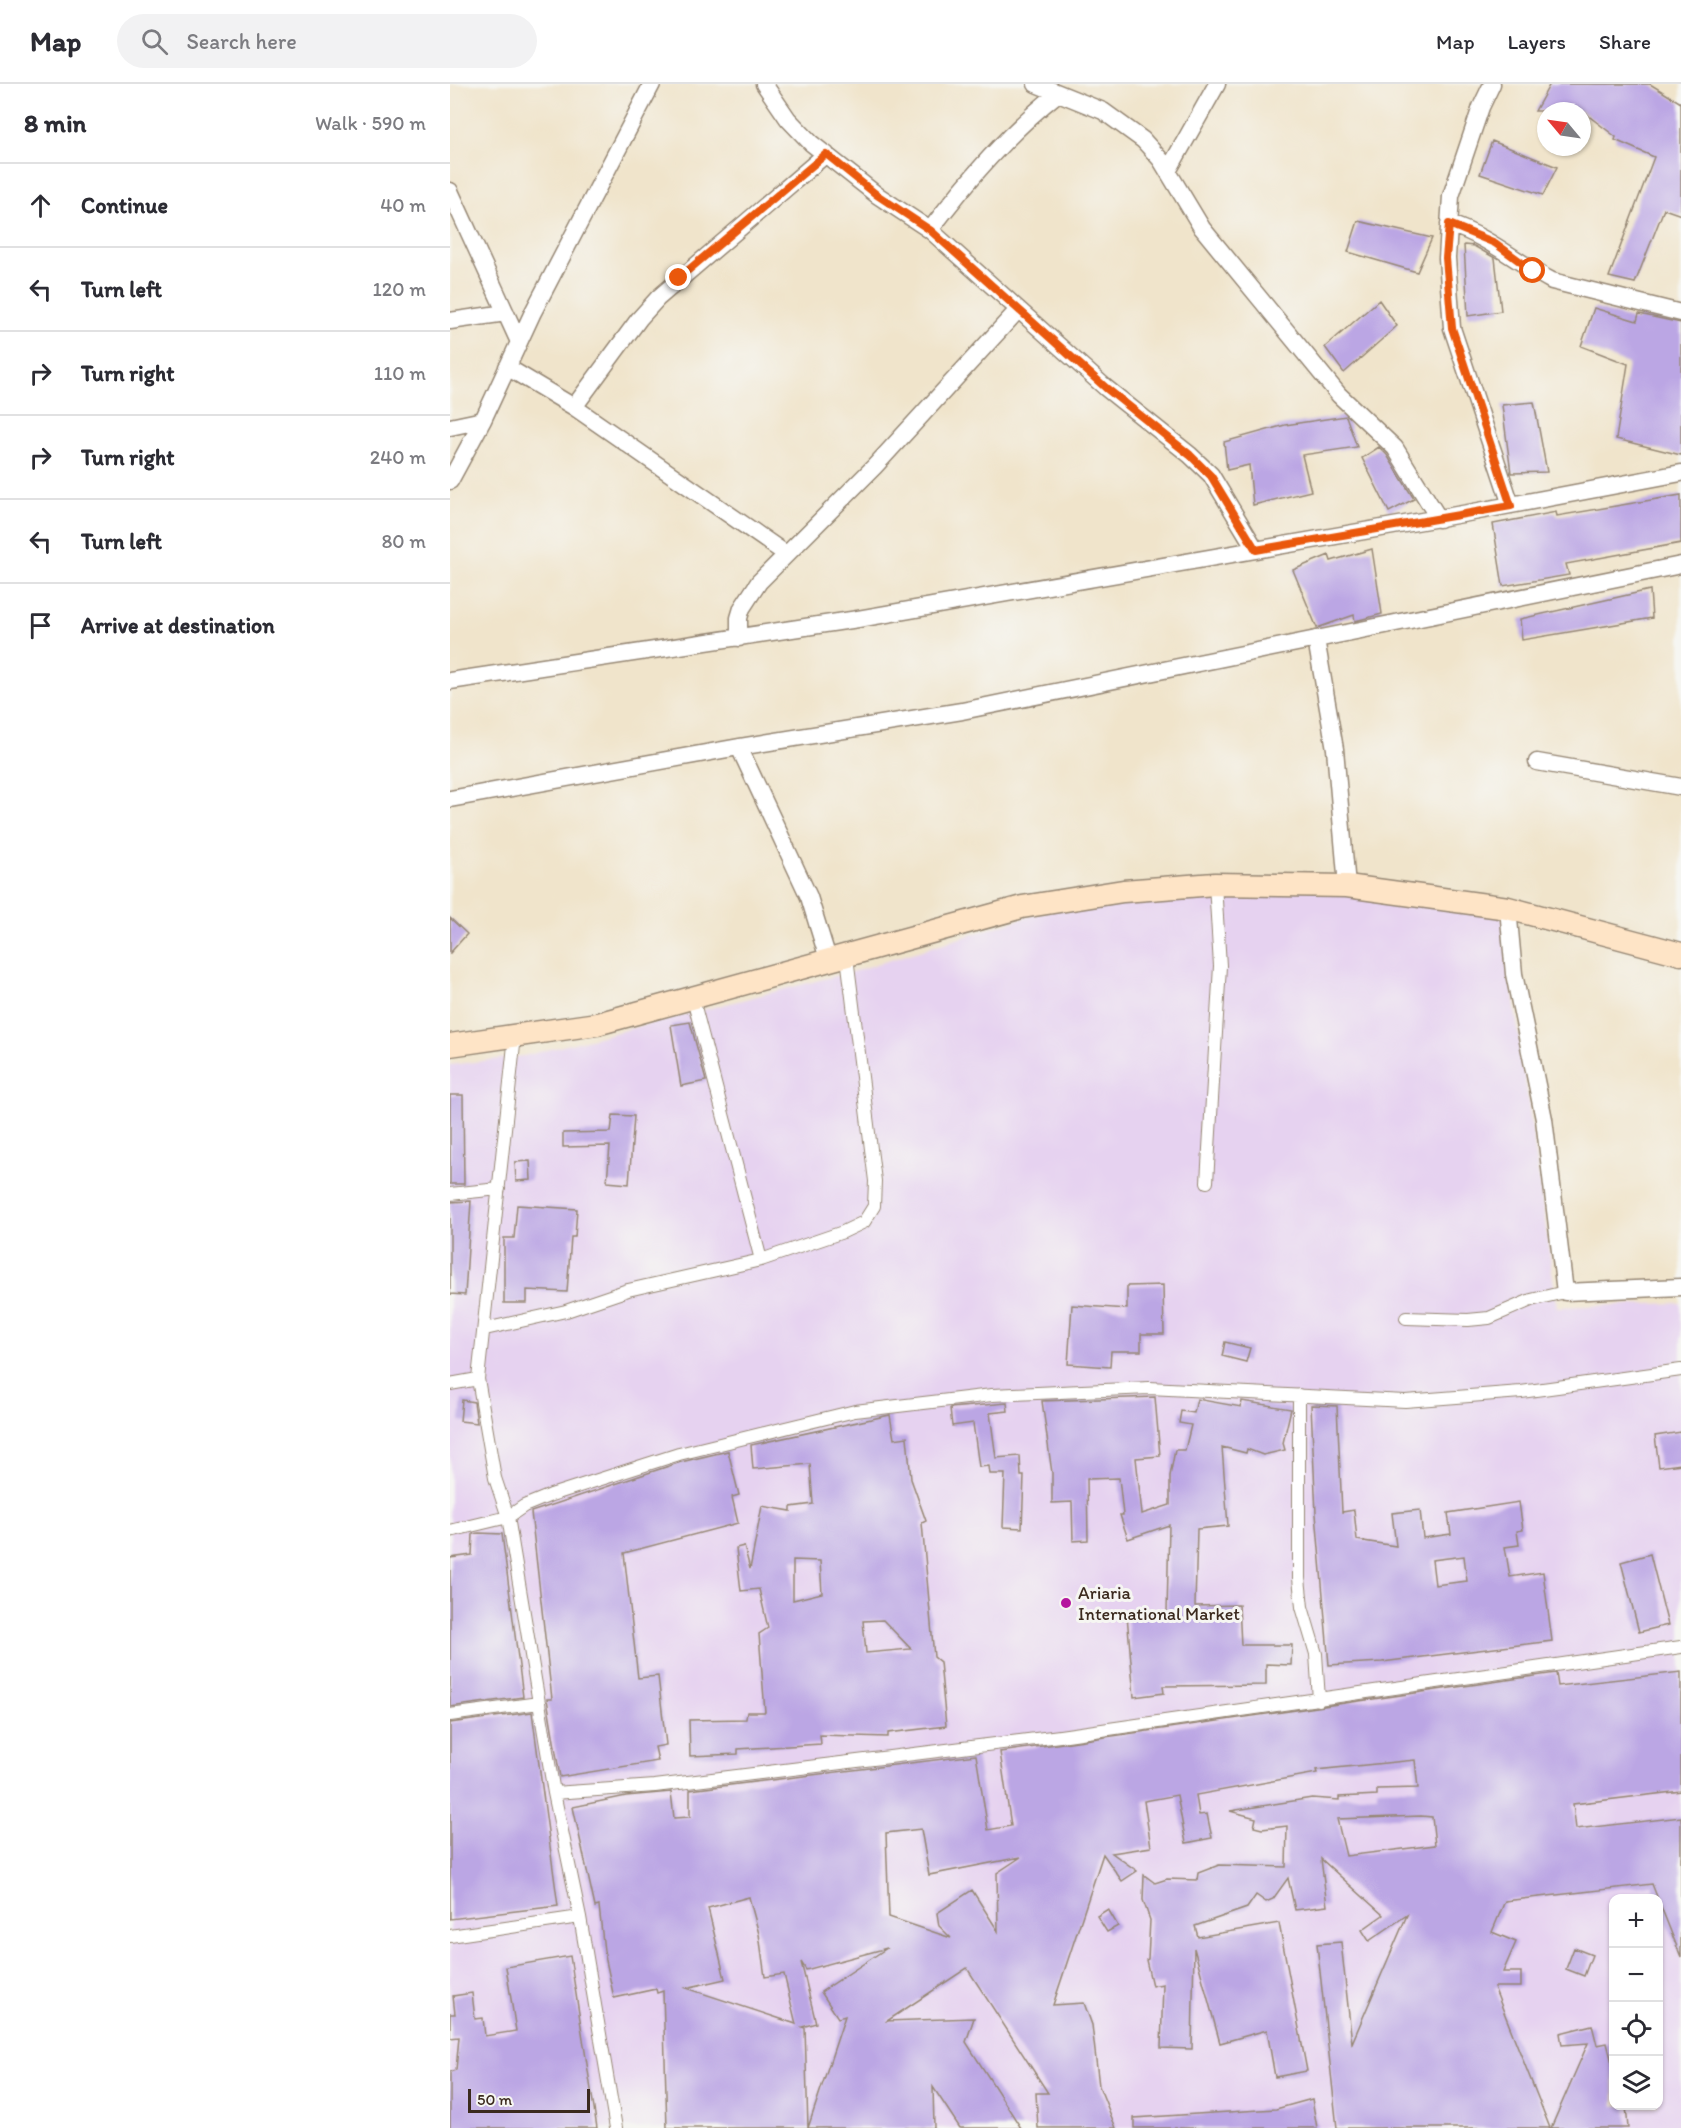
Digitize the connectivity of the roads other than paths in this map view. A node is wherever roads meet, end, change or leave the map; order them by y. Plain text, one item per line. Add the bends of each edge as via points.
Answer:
1 (652, 84) edge
2 (764, 84) edge
3 (1036, 84) edge
4 (1217, 84) edge
5 (1492, 84) edge
6 (1057, 94) junction
7 (826, 154) junction
8 (1168, 171) junction
9 (450, 191) edge
10 (1449, 224) junction
11 (930, 230) junction
12 (1017, 310) junction
13 (506, 313) junction
14 (1681, 313) edge
15 (450, 321) edge
16 (519, 342) junction
17 (507, 368) junction
18 (574, 407) junction
19 (483, 420) junction
20 (450, 427) edge
21 (1681, 473) edge
22 (450, 481) edge
23 (1511, 506) junction
24 (1439, 519) junction
25 (1256, 550) junction
26 (786, 554) junction
27 (1681, 566) edge
28 (739, 638) junction
29 (1316, 639) junction
30 (450, 681) edge
31 (739, 747) junction
32 (1537, 762) dead end
33 (1681, 787) edge
34 (450, 799) edge
35 (1215, 884) junction
36 (1347, 886) junction
37 (1508, 908) junction
38 (1681, 954) edge
39 (838, 959) junction
40 (693, 999) junction
41 (515, 1036) junction
42 (450, 1046) edge
43 (1207, 1182) dead end
44 (499, 1189) junction
45 (450, 1194) edge
46 (761, 1260) junction
47 (1681, 1287) edge
48 (1565, 1292) junction
49 (1406, 1318) dead end
50 (485, 1329) junction
51 (1681, 1370) edge
52 (478, 1379) junction
53 (450, 1384) edge
54 (1299, 1395) junction
55 (508, 1517) junction
56 (450, 1531) edge
57 (1681, 1647) edge
58 (1319, 1700) junction
59 (539, 1704) junction
60 (450, 1715) edge
61 (554, 1793) junction
62 (580, 1917) junction
63 (450, 1936) edge
64 (616, 2128) edge

1 - 16 street
2 - 7 street via 788,119
3 - 6 street
4 - 8 street
5 - 10 street via 1451,196
6 - 8 street via 1083,102 1125,125
6 - 11 street via 1010,134
7 - 11 street via 877,195
7 - 18 street via 658,298
8 - 24 street via 1216,246 1339,395 1395,448
9 - 13 street
10 - 14 street via 1495,243 1552,280
10 - 23 street via 1446,258 1452,328
11 - 12 street
12 - 25 street via 1211,476
12 - 26 street via 874,467
13 - 15 street
13 - 16 street
16 - 17 street
17 - 18 street
17 - 19 street
18 - 26 street
19 - 20 street
19 - 22 street
21 - 23 street
23 - 24 street
24 - 25 street
25 - 28 street
26 - 28 street via 747,598 739,618
27 - 29 street
28 - 30 street
29 - 31 street via 962,711
29 - 36 street via 1335,749
31 - 34 street
31 - 39 street
32 - 33 street
35 - 36 main road
35 - 39 main road via 1124,891 1022,907
35 - 43 street via 1220,966
36 - 37 main road
37 - 38 main road
37 - 48 street via 1514,974 1544,1119
39 - 40 main road
39 - 46 street via 875,1181 874,1206 864,1222
40 - 41 main road via 597,1024
40 - 46 street
41 - 42 main road
41 - 44 street
44 - 45 street
44 - 50 street
46 - 50 street via 628,1290 566,1311
47 - 48 street
48 - 49 street via 1531,1300 1489,1318
50 - 52 street
51 - 54 street via 1521,1392 1405,1401
52 - 53 street
52 - 55 street via 495,1478
54 - 55 street via 1149,1388 992,1395 855,1411 679,1454 550,1495
54 - 58 street via 1299,1578 1302,1607 1316,1654
55 - 56 street
55 - 59 street
57 - 58 street
58 - 61 street via 655,1786
59 - 60 street
59 - 61 street
61 - 62 street
62 - 63 street
62 - 64 street

